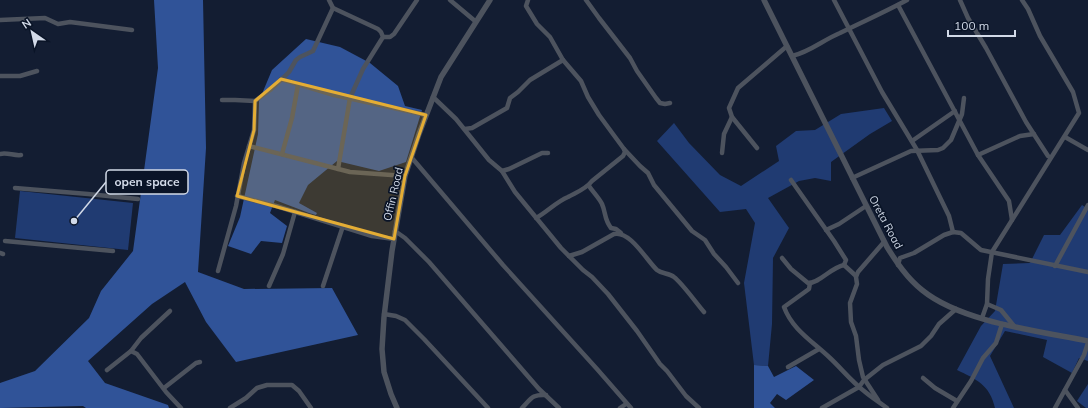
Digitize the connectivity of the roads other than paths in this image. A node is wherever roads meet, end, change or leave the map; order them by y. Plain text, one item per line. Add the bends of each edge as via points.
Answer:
1 (329, 0) edge
2 (417, 0) edge
3 (450, 0) edge
4 (490, 0) edge
5 (528, 0) edge
6 (586, 0) edge
7 (764, 0) edge
8 (834, 0) edge
9 (907, 0) edge
10 (960, 0) edge
11 (1022, 0) edge
12 (898, 5) junction
13 (333, 8) junction
14 (0, 20) edge
15 (476, 21) junction
16 (850, 29) junction
17 (132, 30) dead end
18 (383, 37) junction
19 (787, 46) junction
20 (792, 56) junction
21 (563, 60) junction
22 (37, 71) dead end
23 (0, 76) edge
24 (281, 79) junction
25 (298, 85) junction
26 (433, 97) junction
27 (350, 98) junction
28 (964, 98) dead end
29 (222, 100) dead end
30 (255, 101) junction
31 (670, 103) dead end
32 (955, 111) junction
33 (426, 114) junction
34 (732, 117) junction
35 (960, 119) junction
36 (465, 129) junction
37 (1034, 134) junction
38 (1064, 137) junction
39 (912, 142) junction
40 (249, 146) junction
41 (757, 148) dead end
42 (624, 149) junction
43 (917, 150) junction
44 (1088, 150) edge
45 (548, 153) dead end
46 (722, 153) dead end
47 (0, 154) edge
48 (282, 154) junction
49 (21, 155) dead end
50 (978, 155) junction
51 (1048, 156) dead end
52 (412, 158) junction
53 (338, 169) junction
54 (502, 171) junction
55 (405, 176) junction
56 (852, 178) junction
57 (791, 180) dead end
58 (589, 186) junction
59 (15, 188) dead end
60 (237, 196) junction
61 (138, 199) dead end
62 (1088, 205) edge
63 (866, 206) junction
64 (295, 212) junction
65 (536, 218) junction
66 (1012, 220) junction
67 (343, 226) junction
68 (826, 230) junction
69 (395, 231) junction
70 (953, 232) junction
71 (622, 234) junction
72 (394, 239) junction
73 (5, 241) dead end
74 (884, 242) junction
75 (113, 251) dead end
76 (992, 252) junction
77 (569, 256) junction
78 (782, 258) dead end
79 (844, 265) junction
80 (898, 265) junction
81 (1055, 266) junction
82 (218, 271) dead end
83 (1088, 272) edge
84 (856, 276) junction
85 (738, 283) dead end
86 (810, 283) junction
87 (269, 286) dead end
88 (323, 286) dead end
89 (987, 304) junction
90 (956, 309) junction
91 (170, 311) dead end
92 (704, 312) dead end
93 (384, 314) junction
94 (982, 318) junction
95 (1002, 324) junction
96 (1014, 326) junction
97 (1088, 342) edge
98 (819, 349) junction
99 (131, 351) junction
100 (200, 362) dead end
101 (788, 367) dead end
102 (107, 370) dead end
103 (924, 378) dead end
104 (864, 380) junction
105 (859, 387) junction
106 (164, 388) junction
107 (1065, 390) junction
108 (546, 395) junction
109 (957, 401) junction
110 (484, 404) junction
111 (626, 404) junction
112 (881, 404) junction
113 (181, 408) edge
114 (230, 408) edge
115 (311, 408) edge
116 (397, 408) edge
117 (479, 408) edge
118 (488, 408) edge
119 (522, 408) edge
120 (559, 408) edge
121 (620, 408) edge
122 (631, 408) edge
123 (699, 408) edge
124 (822, 408) edge
125 (887, 408) edge
126 (952, 408) edge
127 (1055, 408) edge
128 (1078, 408) edge

1 - 13 street
2 - 18 street via 394,34
3 - 15 street
4 - 15 street, Offin Road
5 - 21 street via 526,6 536,24 550,37
6 - 31 street via 660,103
7 - 19 street, Oreta Road
8 - 16 street
9 - 12 street
10 - 37 street
11 - 38 street via 1073,92 1079,113
12 - 16 street
12 - 32 street
13 - 18 street via 378,29
13 - 24 street via 313,51 296,60
14 - 17 street via 45,18 58,24 70,22
15 - 26 street, Offin Road via 441,77
16 - 20 street via 838,33 806,52
16 - 39 street via 882,92
18 - 27 street via 363,69
19 - 20 street, Oreta Road
19 - 34 street via 737,90 729,108
20 - 56 street, Oreta Road
21 - 36 street via 527,82 510,98 507,108 472,128
21 - 42 street via 580,81 599,115
22 - 23 street via 20,76
24 - 25 street
24 - 30 street
25 - 27 street
25 - 48 street
26 - 33 street, Offin Road
26 - 36 street
27 - 33 street
27 - 53 street
28 - 35 street via 964,109
29 - 30 street
30 - 40 street via 254,130
32 - 35 street
32 - 39 street
33 - 52 street, Offin Road
34 - 41 street
34 - 46 street via 724,134
35 - 43 street via 951,140 943,148
35 - 50 street
36 - 54 street
37 - 50 street via 1020,136
37 - 51 street
38 - 44 street
38 - 66 street
39 - 43 street
40 - 48 street
40 - 60 street
42 - 58 street via 622,156
42 - 85 street via 648,173 654,185 692,231 705,240
43 - 56 street
43 - 70 street via 949,216
45 - 54 street via 527,159
47 - 49 street
48 - 53 street
50 - 66 street via 1008,202
52 - 55 street, Offin Road
52 - 111 street
53 - 55 street via 364,174
54 - 65 street
55 - 69 street, Offin Road
56 - 63 street, Oreta Road
57 - 68 street
58 - 65 street
58 - 71 street via 602,204 608,225
59 - 61 street
60 - 64 street
60 - 82 street
62 - 81 street
63 - 68 street
63 - 74 street, Oreta Road
64 - 67 street
64 - 87 street via 283,254
65 - 77 street
66 - 76 street
67 - 72 street via 372,236
67 - 88 street
68 - 79 street via 846,260
69 - 72 street, Offin Road
69 - 108 street via 429,262
70 - 76 street via 960,233 981,250
70 - 80 street via 900,258
71 - 77 street via 618,232 582,252
71 - 92 street via 643,252 656,270 675,278
72 - 93 street, Offin Road
73 - 75 street
74 - 80 street, Oreta Road
74 - 84 street
76 - 81 street
76 - 89 street
77 - 123 street via 608,294 660,364
78 - 86 street via 805,282
79 - 84 street
79 - 86 street
80 - 90 street, Oreta Road via 922,290
81 - 83 street
84 - 104 street via 857,284 850,303 851,322
86 - 98 street via 809,289 784,306 796,327
89 - 94 street
89 - 96 street via 1001,310
90 - 94 street, Oreta Road
90 - 104 street via 939,324 932,336 921,346 883,365
91 - 99 street
93 - 110 street via 405,320
93 - 116 street, Offin Road via 384,372
94 - 95 street, Oreta Road
95 - 96 street, Oreta Road
95 - 109 street via 996,343
96 - 97 street, Oreta Road
97 - 107 street via 1084,355
98 - 101 street
98 - 105 street
99 - 102 street
99 - 106 street via 137,354
100 - 106 street via 196,362
103 - 109 street
104 - 105 street
104 - 112 street
105 - 112 street
105 - 124 street
106 - 113 street
107 - 127 street
107 - 128 street
108 - 119 street via 537,394
108 - 120 street
109 - 126 street
110 - 117 street
110 - 118 street
111 - 121 street
111 - 122 street
112 - 125 street
114 - 115 street via 257,388 267,385 292,385

